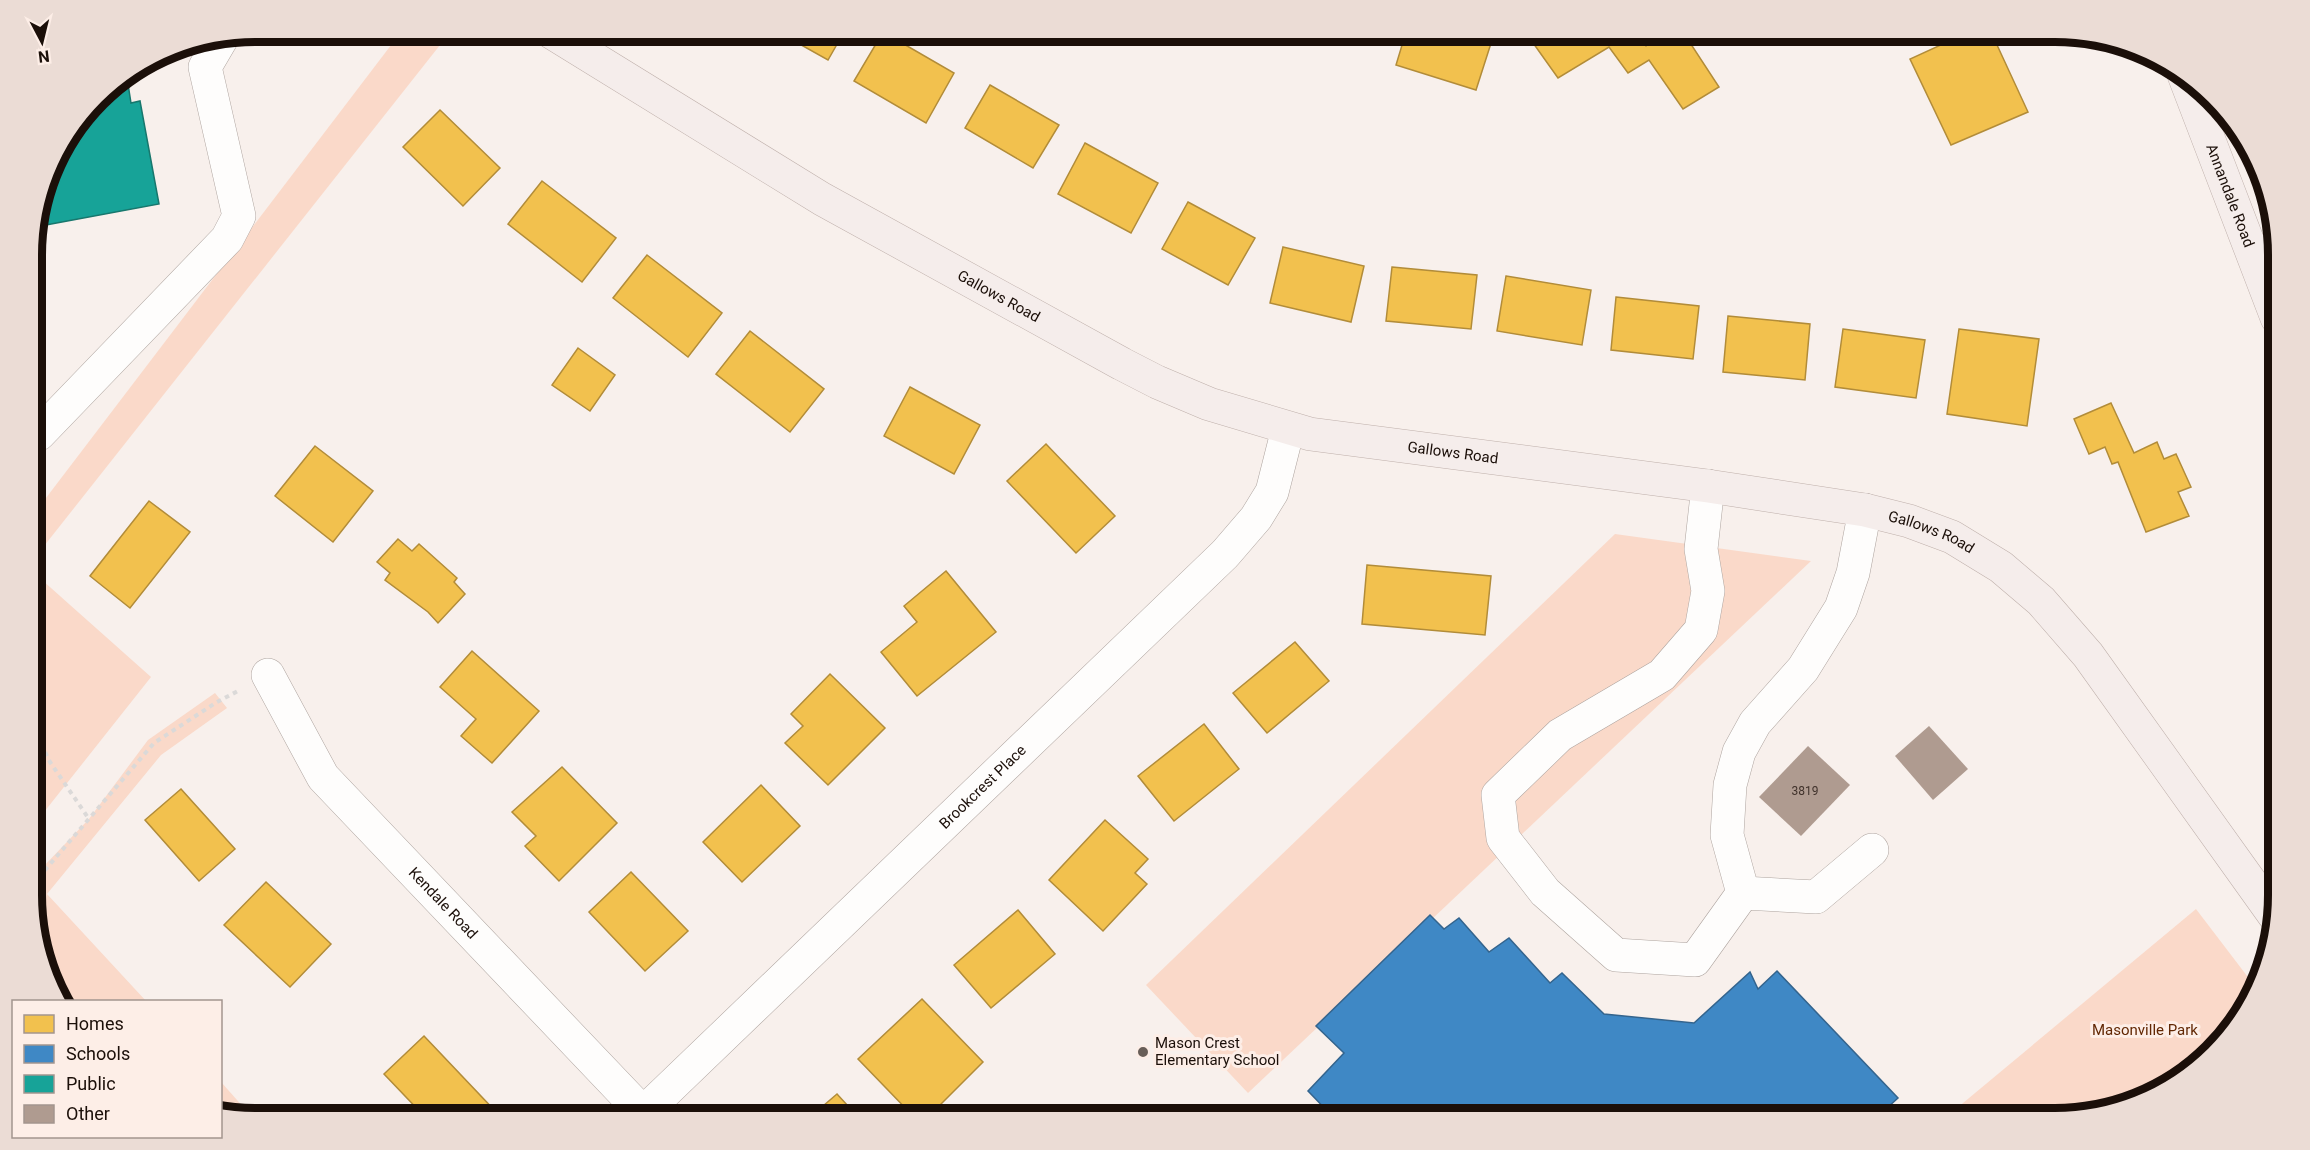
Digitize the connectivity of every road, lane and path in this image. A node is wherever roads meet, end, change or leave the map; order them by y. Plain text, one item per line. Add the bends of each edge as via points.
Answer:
1 (567, 42) edge
2 (218, 45) edge
3 (2190, 90) edge
4 (2268, 294) edge
5 (1288, 429) junction
6 (42, 431) edge
7 (1708, 486) junction
8 (1865, 510) junction
9 (268, 675) joint
10 (42, 746) edge
11 (89, 819) junction
12 (1872, 850) dead end
13 (42, 874) edge
14 (1743, 893) junction
15 (2268, 907) edge
16 (633, 1108) edge
17 (648, 1108) edge

1 - 5 main road, Gallows Road via 822,199 1122,364 1209,404
2 - 6 street via 205,67 239,216 227,239
3 - 4 main road, Annandale Road
5 - 7 main road, Gallows Road via 1344,440
5 - 17 street, Brookcrest Place via 1272,492 1225,554
7 - 8 main road, Gallows Road
7 - 14 street via 1701,549 1708,591 1701,630 1662,675 1560,735 1498,795 1503,838 1545,892 1616,955 1695,960
8 - 14 street via 1853,573 1841,608 1803,669 1755,723 1739,752 1730,785 1727,835
8 - 15 main road, Gallows Road via 1952,537 2001,567 2041,601 2088,655
9 - 11 path via 154,743
9 - 16 street, Kendale Road via 323,777
10 - 11 path
11 - 13 path
12 - 14 street via 1816,897

